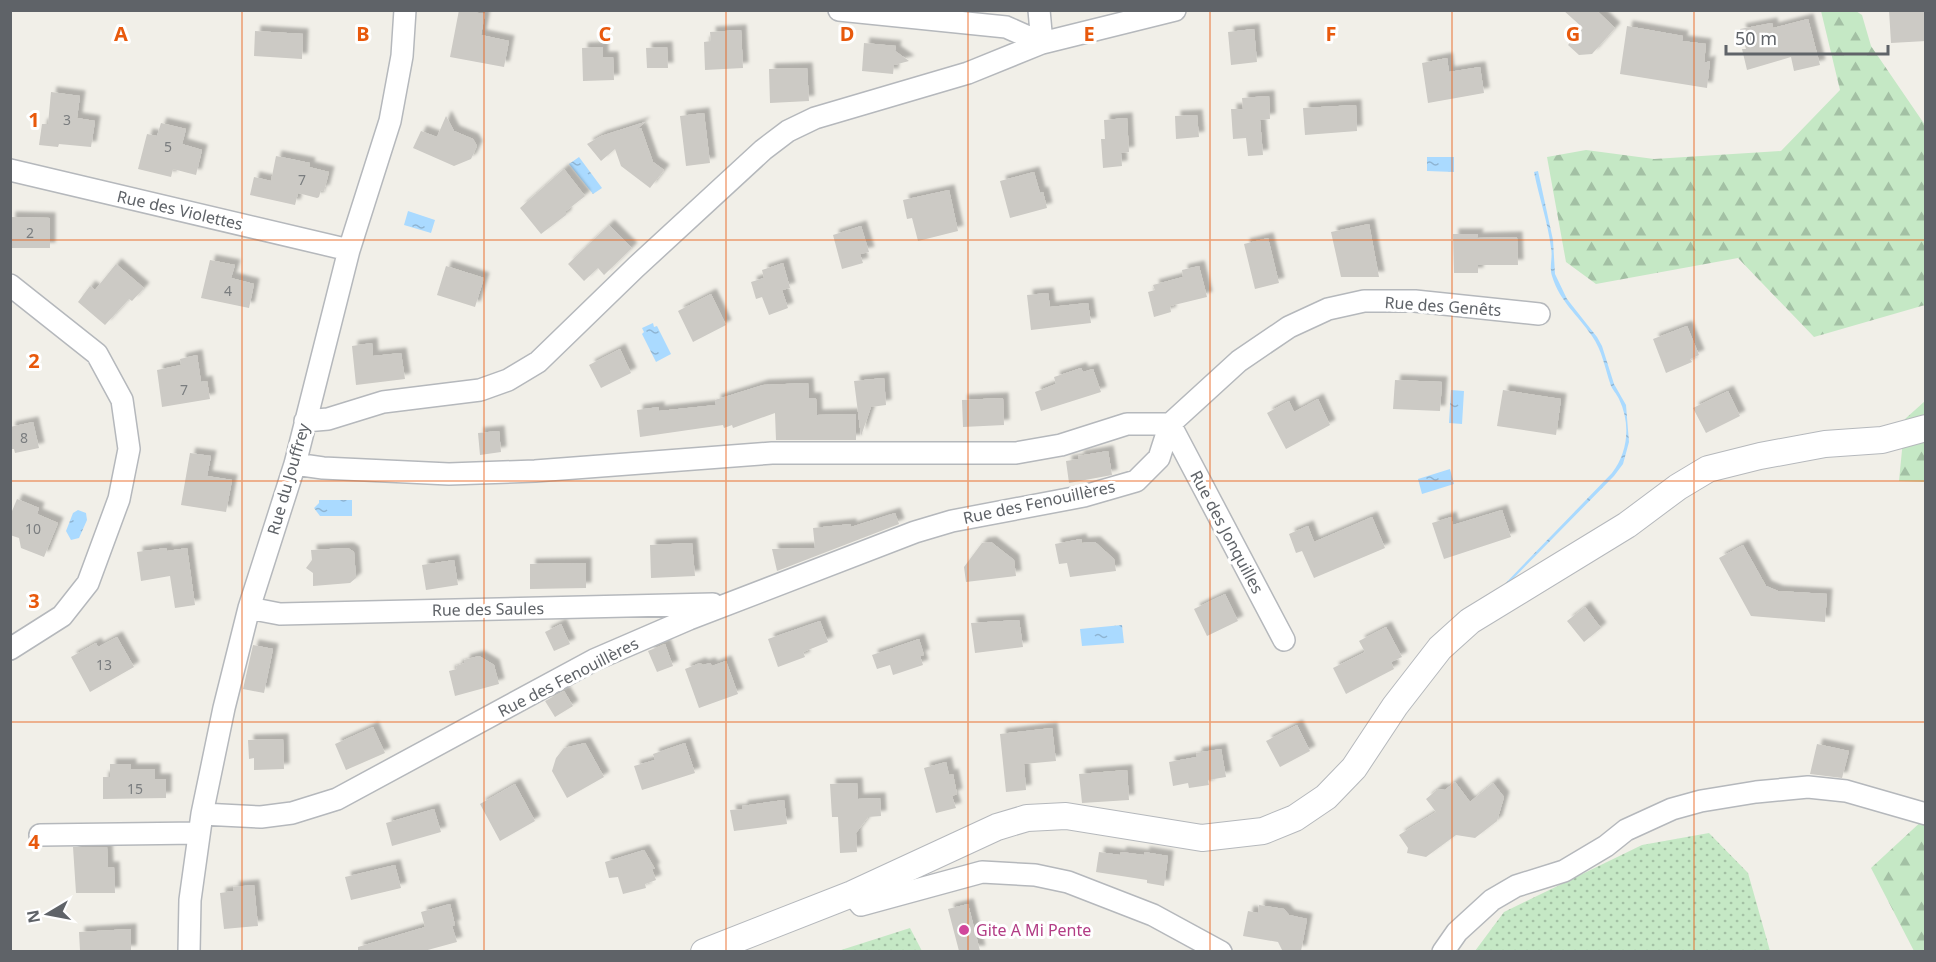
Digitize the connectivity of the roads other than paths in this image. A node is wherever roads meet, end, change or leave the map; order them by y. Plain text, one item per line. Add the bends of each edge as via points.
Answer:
1 (405, 10) edge
2 (839, 10) edge
3 (1040, 10) edge
4 (1175, 10) edge
5 (1042, 43) junction
6 (10, 170) edge
7 (349, 250) junction
8 (10, 285) edge
9 (1539, 314) dead end
10 (305, 422) junction
11 (1170, 424) junction
12 (1926, 428) edge
13 (295, 464) junction
14 (728, 604) junction
15 (249, 608) junction
16 (1284, 640) dead end
17 (10, 649) edge
18 (1926, 814) edge
19 (201, 824) junction
20 (40, 835) dead end
21 (852, 894) junction
22 (189, 951) edge
23 (704, 951) edge
24 (1221, 951) edge
25 (1443, 951) edge

1 - 7 street, Rue du Jouffrey via 402,56 390,121
2 - 5 street via 1006,27
3 - 5 street
4 - 5 street
5 - 10 street via 968,73 815,118 788,131 636,267 538,362 508,380 480,390 383,402
6 - 7 street, Rue des Violettes
7 - 10 street, Rue du Jouffrey
8 - 17 street via 97,354 122,400 129,449 119,499 88,583 62,616
9 - 11 street, Rue des Genêts via 1415,301 1364,301 1328,309 1289,327 1239,361
10 - 13 street, Rue du Jouffrey
11 - 13 street via 1127,424 1061,445 1016,453 772,453 449,474
11 - 14 street, Rue des Fenouillères via 1159,458 1136,481 1084,496 951,520
11 - 16 street, Rue des Jonquilles
12 - 21 street via 1882,440 1825,444 1760,456 1708,469 1678,487 1627,525 1470,621 1440,648 1354,768 1326,798 1296,818 1263,831 1202,838 1066,816 1027,818 997,827
13 - 15 street, Rue du Jouffrey
14 - 15 street, Rue des Saules via 280,614
14 - 19 street, Rue des Fenouillères via 594,660 337,799 292,813
15 - 19 street, Rue du Jouffrey
18 - 25 street via 1846,791 1808,787 1701,801 1672,809 1626,830 1564,871 1516,886 1492,900 1457,932
19 - 20 street, Rue des Fenouillères
19 - 22 street, Rue du Jouffrey via 190,900
21 - 23 street
21 - 24 street via 861,905 982,872 1035,874 1068,882 1153,915

